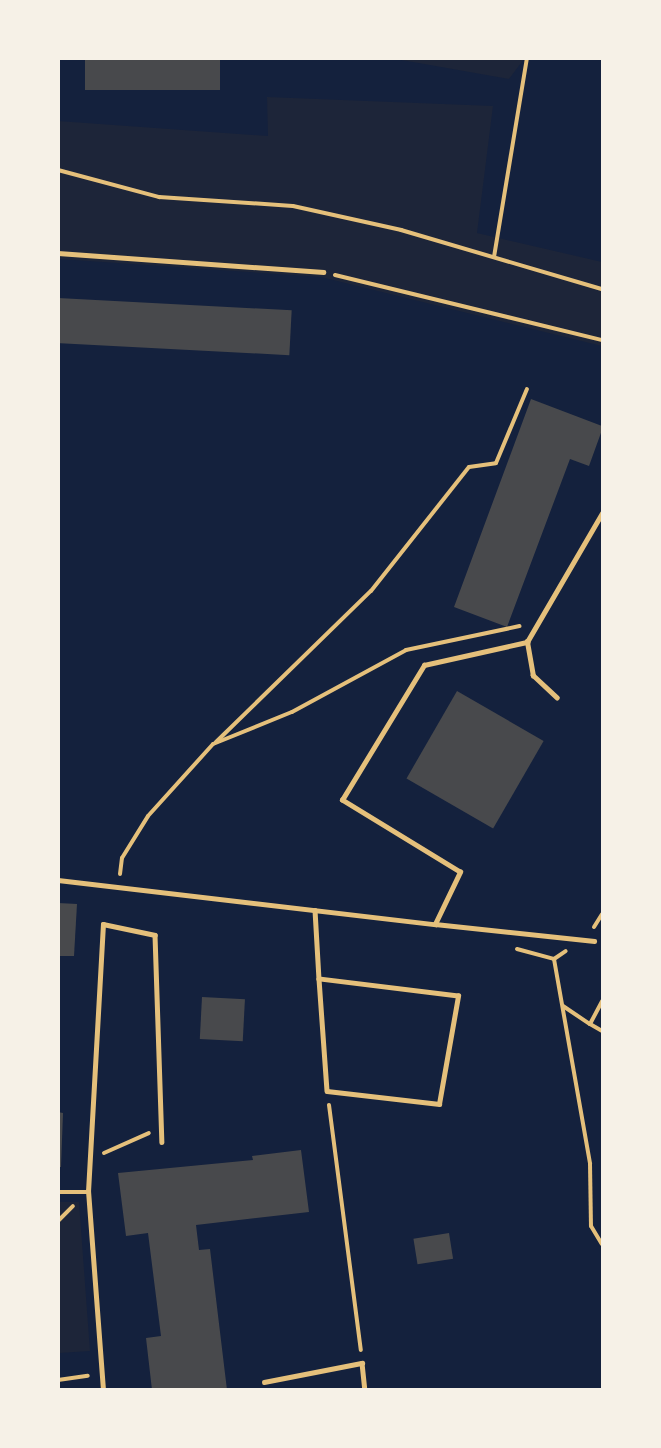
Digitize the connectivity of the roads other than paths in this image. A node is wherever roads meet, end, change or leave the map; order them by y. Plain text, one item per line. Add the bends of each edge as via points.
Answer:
1 (58, 253) edge
2 (323, 272) road end
3 (603, 513) edge
4 (527, 642) junction
5 (557, 698) dead end
6 (58, 880) edge
7 (315, 910) junction
8 (435, 924) junction
9 (594, 940) dead end
10 (319, 979) junction
11 (162, 1142) dead end
12 (58, 1192) edge
13 (88, 1192) junction
14 (264, 1382) dead end
15 (103, 1389) edge
16 (365, 1389) edge

1 - 2 lane
3 - 4 lane
4 - 5 lane via 533,676
4 - 8 lane via 424,665 342,800 459,872
6 - 7 lane
7 - 8 lane
7 - 10 lane
8 - 9 lane
10 - 10 lane via 327,1091 438,1104 458,996
11 - 13 lane via 155,935 103,924
12 - 13 lane
13 - 15 lane
14 - 16 lane via 362,1363

